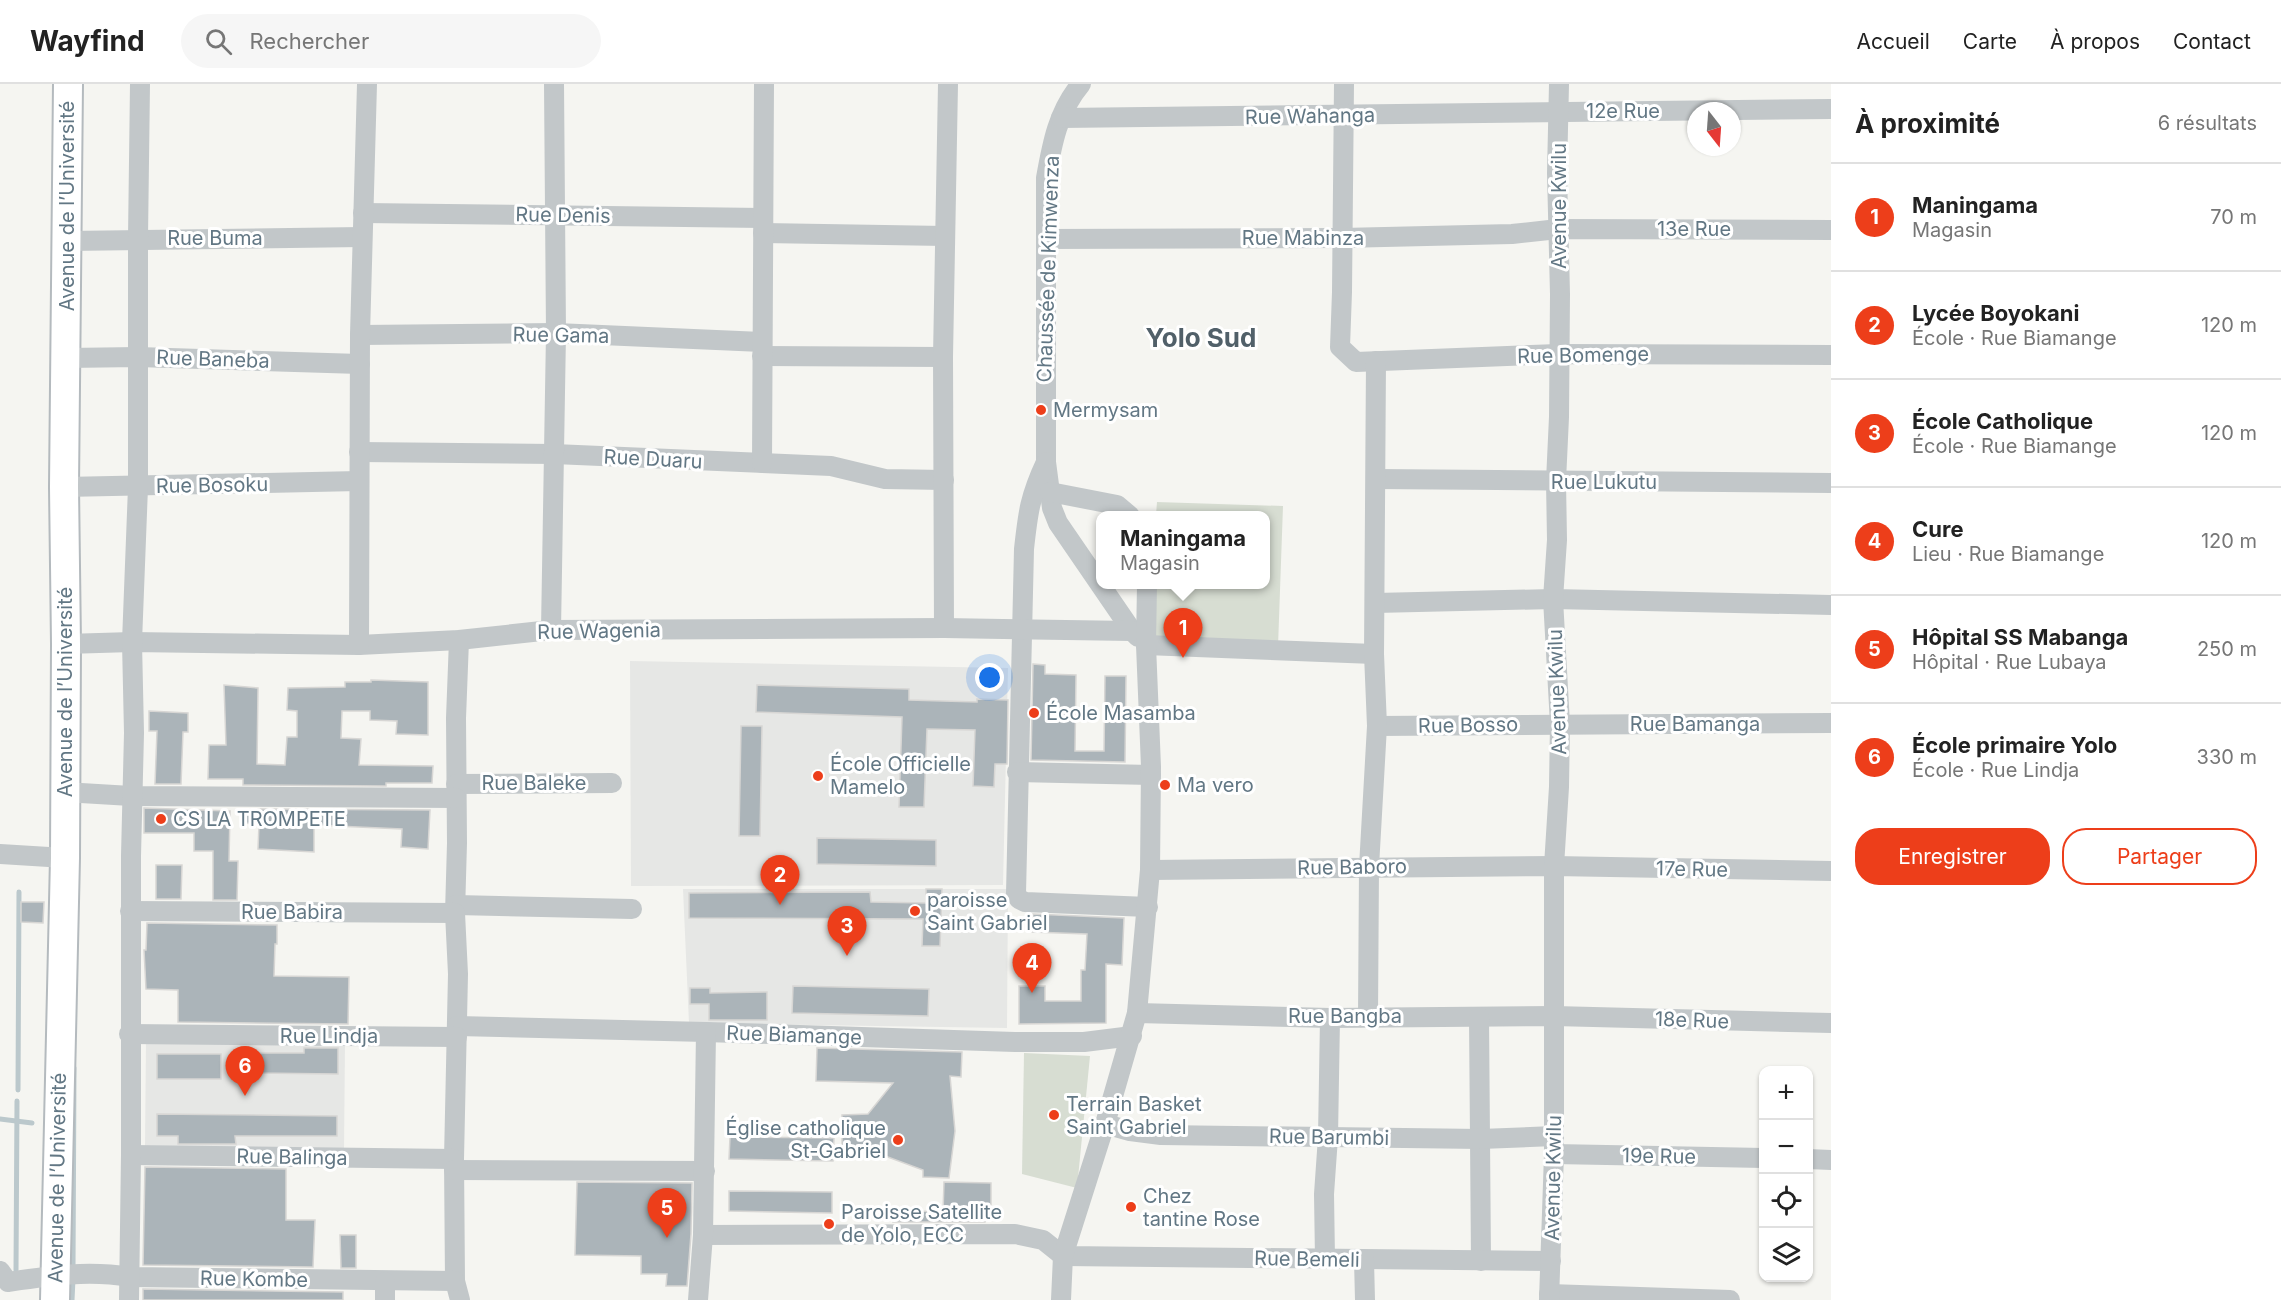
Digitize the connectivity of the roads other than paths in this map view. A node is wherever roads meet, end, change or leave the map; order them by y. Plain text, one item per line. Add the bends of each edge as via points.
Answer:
1 (68, 84) edge
2 (140, 84) edge
3 (367, 84) edge
4 (554, 84) edge
5 (765, 84) edge
6 (928, 84) edge
7 (950, 84) edge
8 (1081, 84) edge
9 (1344, 84) edge
10 (1559, 84) edge
11 (1831, 109) edge
12 (1559, 111) junction
13 (1344, 115) junction
14 (1061, 118) junction
15 (363, 213) junction
16 (554, 215) junction
17 (763, 225) junction
18 (1558, 229) junction
19 (1831, 230) edge
20 (945, 236) junction
21 (362, 237) junction
22 (138, 238) junction
23 (1342, 238) junction
24 (1047, 239) junction
25 (68, 241) junction
26 (556, 333) junction
27 (360, 335) junction
28 (762, 349) junction
29 (1558, 354) junction
30 (1831, 355) edge
31 (138, 357) junction
32 (943, 357) junction
33 (67, 358) junction
34 (1376, 361) junction
35 (360, 364) junction
36 (359, 452) junction
37 (554, 454) junction
38 (1046, 462) junction
39 (762, 463) junction
40 (944, 480) junction
41 (1376, 480) junction
42 (359, 481) junction
43 (1556, 481) junction
44 (1831, 483) edge
45 (138, 486) junction
46 (64, 487) junction
47 (1050, 492) junction
48 (1124, 511) edge
49 (1096, 580) edge
50 (1102, 589) edge
51 (1148, 589) edge
52 (1553, 599) junction
53 (1375, 603) junction
54 (1831, 605) edge
55 (944, 628) junction
56 (551, 630) junction
57 (1021, 630) junction
58 (1132, 632) junction
59 (459, 640) junction
60 (132, 642) junction
61 (66, 644) junction
62 (359, 645) junction
63 (1146, 645) junction
64 (1374, 654) junction
65 (1831, 723) edge
66 (1560, 724) junction
67 (1377, 726) junction
68 (1017, 772) junction
69 (1151, 775) junction
70 (612, 783) dead end
71 (456, 791) junction
72 (64, 792) junction
73 (131, 796) junction
74 (0, 854) edge
75 (65, 858) junction
76 (1554, 866) junction
77 (1369, 867) junction
78 (1150, 870) junction
79 (1831, 871) edge
80 (1148, 906) junction
81 (455, 909) junction
82 (632, 909) dead end
83 (130, 911) junction
84 (1137, 1013) junction
85 (1554, 1016) junction
86 (1368, 1017) junction
87 (1479, 1017) junction
88 (1330, 1018) junction
89 (1831, 1023) edge
90 (457, 1031) junction
91 (706, 1032) junction
92 (129, 1034) junction
93 (1132, 1036) junction
94 (1105, 1124) junction
95 (1328, 1137) junction
96 (1481, 1139) junction
97 (1554, 1145) junction
98 (131, 1155) junction
99 (1759, 1158) edge
100 (1813, 1159) edge
101 (1831, 1160) edge
102 (454, 1164) junction
103 (705, 1171) junction
104 (703, 1235) junction
105 (1063, 1256) junction
106 (1325, 1259) junction
107 (1364, 1260) junction
108 (1481, 1261) junction
109 (1551, 1262) junction
110 (0, 1271) edge
111 (129, 1277) junction
112 (55, 1287) edge
113 (385, 1291) edge
114 (458, 1291) edge
115 (1549, 1297) edge
116 (129, 1300) edge
117 (698, 1300) edge
118 (1061, 1300) edge
119 (1365, 1300) edge
120 (1730, 1300) edge

1 - 25 main road, Avenue de l’Université
2 - 22 street
3 - 15 street
4 - 16 street
5 - 17 street
6 - 7 street
7 - 20 street
8 - 14 street, Chaussée de Kimwenza via 1067,101
9 - 13 street
10 - 12 street, Avenue Kwilu
11 - 12 street, 12e Rue
12 - 13 street, Rue Wahanga
12 - 18 street, Avenue Kwilu
13 - 14 street, Rue Wahanga
13 - 23 street
14 - 24 street, Chaussée de Kimwenza via 1046,178
15 - 16 street, Rue Denis
15 - 21 street
16 - 17 street, Rue Denis
16 - 26 street
17 - 20 street, Rue Denis
17 - 28 street
18 - 19 street, 13e Rue
18 - 23 street, Rue Mabinza via 1512,234
18 - 29 street, Avenue Kwilu
20 - 32 street
21 - 22 street, Rue Buma
21 - 27 street
22 - 25 street, Rue Buma
22 - 31 street
23 - 24 street, Rue Mabinza
23 - 34 street, Rue Bomenge via 1340,347 1356,362
24 - 38 street, Chaussée de Kimwenza
25 - 33 main road, Avenue de l’Université
26 - 27 street, Rue Gama
26 - 28 street, Rue Gama
26 - 37 street
27 - 35 street
28 - 32 street, Rue Gama
28 - 39 street
29 - 30 street, Rue Bomenge
29 - 34 street, Rue Bomenge
29 - 43 street, Avenue Kwilu
31 - 33 street, Rue Baneba
31 - 35 street, Rue Baneba
31 - 45 street
32 - 40 street
33 - 46 main road, Avenue de l’Université
34 - 41 street
35 - 36 street
36 - 37 street, Rue Duaru
36 - 42 street
37 - 39 street, Rue Duaru
37 - 56 street
38 - 47 street, Chaussée de Kimwenza
38 - 57 street via 1032,490 1028,513
39 - 40 street, Rue Duaru via 831,466 885,479
40 - 55 street
41 - 43 street, Rue Lukutu
41 - 53 street
42 - 45 street, Rue Bosoku
42 - 62 street
43 - 44 street, Rue Lukutu
43 - 52 street, Avenue Kwilu
45 - 46 street, Rue Bosoku
45 - 60 street
46 - 61 main road, Avenue de l’Université
47 - 48 street via 1117,505
47 - 49 street, Chaussée de Kimwenza via 1052,508 1066,537
50 - 58 street, Chaussée de Kimwenza
51 - 63 street
52 - 53 street
52 - 54 street
52 - 66 street, Avenue Kwilu
53 - 64 street
55 - 56 street, Rue Wagenia
55 - 57 street, Rue Wagenia
56 - 59 street, Rue Wagenia
57 - 58 street, Rue Wagenia
57 - 68 street
58 - 63 street, Chaussée de Kimwenza
59 - 62 street, Rue Wagenia
59 - 71 street
60 - 61 street, Rue Wagenia
60 - 62 street, Rue Wagenia
60 - 73 street
61 - 72 main road, Avenue de l’Université
63 - 64 street
63 - 69 street
64 - 67 street
65 - 66 street, Rue Bamanga
66 - 67 street, Rue Bosso
66 - 76 street, Avenue Kwilu
67 - 77 street
68 - 69 street
68 - 80 street via 1015,885 1019,899
69 - 78 street
70 - 71 street, Rue Baleke
71 - 73 street, Rue Baleke
71 - 81 street
72 - 73 street, Rue Baleke
72 - 75 main road, Avenue de l’Université
73 - 83 street
74 - 75 street
75 - 112 main road, Avenue de l’Université
76 - 77 street, Rue Baboro
76 - 79 street, 17e Rue
76 - 85 street, Avenue Kwilu
77 - 78 street, Rue Baboro
77 - 86 street
78 - 80 street
80 - 84 street
81 - 82 street, Rue Babira
81 - 83 street, Rue Babira
81 - 90 street
83 - 92 street
84 - 88 street, Rue Bangba
84 - 93 street
85 - 87 street, Rue Bangba
85 - 89 street, 18e Rue
85 - 97 street, Avenue Kwilu
86 - 87 street, Rue Bangba
86 - 88 street, Rue Bangba
87 - 96 street
88 - 95 street
90 - 91 street, Rue Biamange
90 - 92 street, Rue Lindja
90 - 102 street
91 - 93 street, Rue Biamange via 1015,1042
91 - 103 street
92 - 98 street
93 - 94 street
94 - 95 street, Rue Barumbi via 1161,1135
94 - 105 street
95 - 96 street, Rue Barumbi
95 - 106 street
96 - 97 street, Rue Barumbi
96 - 108 street
97 - 99 street, 19e Rue
97 - 109 street, Avenue Kwilu
98 - 102 street, Rue Balinga
98 - 111 street
100 - 101 street
102 - 103 street, Rue Balinga
102 - 114 street
103 - 104 street
104 - 105 street via 1015,1234 1043,1240
104 - 117 street
105 - 106 street, Rue Bemeli
105 - 118 street
106 - 107 street, Rue Bemeli
107 - 108 street, Rue Bemeli
107 - 119 street
108 - 109 street, Rue Bemeli
109 - 115 street, Avenue Kwilu
110 - 112 street, Rue Kombe via 8,1282
111 - 112 street, Rue Kombe via 104,1273
111 - 113 street, Rue Kombe
111 - 116 street
113 - 114 street, Rue Kombe
115 - 120 street

